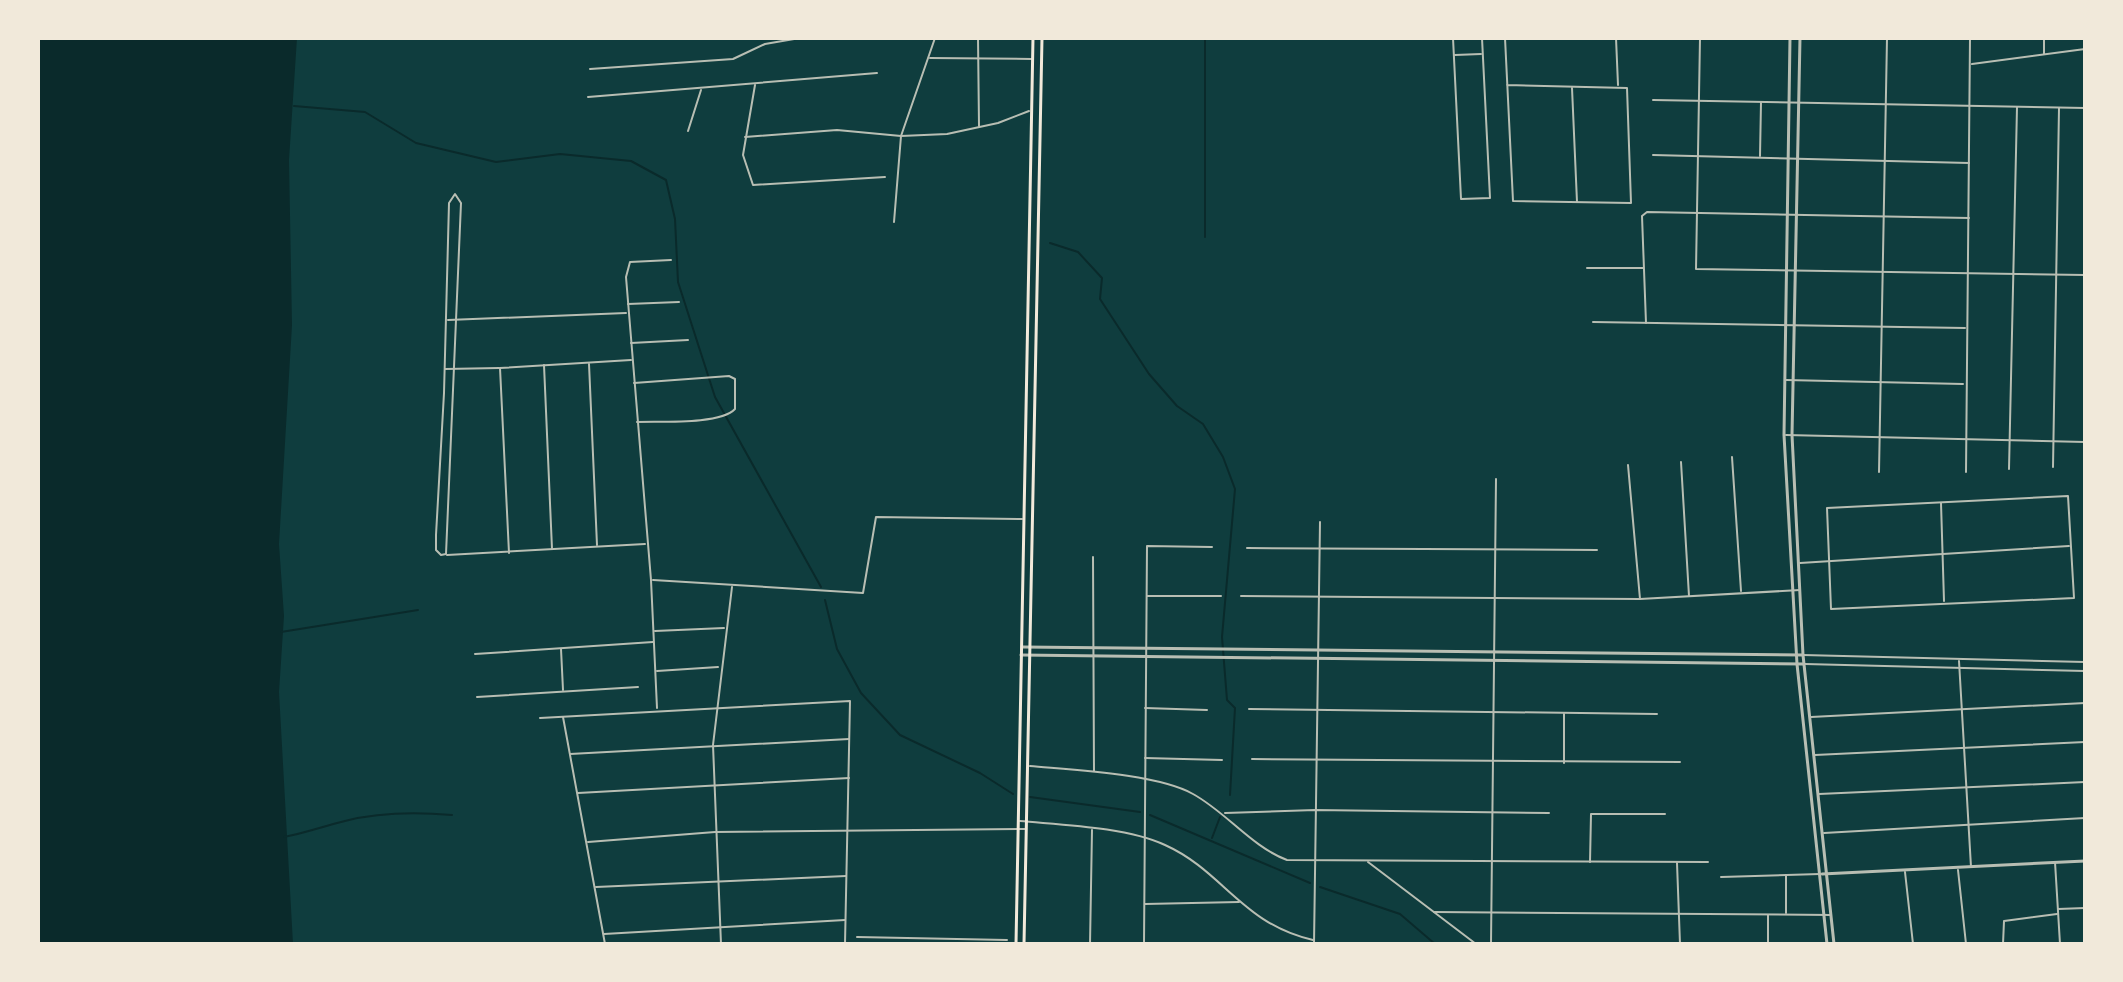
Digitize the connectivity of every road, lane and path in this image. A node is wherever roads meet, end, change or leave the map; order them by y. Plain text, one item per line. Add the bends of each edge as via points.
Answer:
1 (800, 38) edge
2 (935, 38) edge
3 (978, 38) edge
4 (1033, 38) edge
5 (1042, 38) edge
6 (1453, 38) edge
7 (1482, 38) edge
8 (1505, 38) edge
9 (1616, 38) edge
10 (1700, 38) edge
11 (1790, 38) edge
12 (1800, 38) edge
13 (1887, 38) edge
14 (1970, 38) edge
15 (2044, 38) edge
16 (2085, 49) edge
17 (1482, 54) junction
18 (1454, 55) junction
19 (2045, 55) junction
20 (929, 58) junction
21 (978, 58) junction
22 (1033, 59) junction
23 (1971, 64) junction
24 (590, 69) dead end
25 (877, 73) dead end
26 (755, 85) junction
27 (1507, 85) junction
28 (1572, 86) junction
29 (1618, 87) junction
30 (701, 89) junction
31 (588, 97) dead end
32 (1653, 100) dead end
33 (1699, 100) junction
34 (1761, 101) junction
35 (1789, 102) junction
36 (1799, 102) junction
37 (1886, 103) junction
38 (1971, 105) junction
39 (2017, 106) junction
40 (2059, 107) junction
41 (2085, 108) edge
42 (1030, 110) junction
43 (1039, 111) junction
44 (979, 127) junction
45 (688, 131) dead end
46 (901, 136) junction
47 (745, 137) junction
48 (1653, 155) dead end
49 (1698, 155) junction
50 (1760, 157) junction
51 (1788, 157) junction
52 (1797, 157) junction
53 (1885, 160) junction
54 (1970, 163) junction
55 (885, 177) dead end
56 (1577, 203) junction
57 (1788, 212) junction
58 (1795, 212) junction
59 (1697, 213) junction
60 (1884, 215) junction
61 (1969, 218) junction
62 (894, 222) dead end
63 (671, 260) dead end
64 (1587, 268) dead end
65 (1644, 268) junction
66 (1787, 268) junction
67 (1794, 268) junction
68 (1882, 271) junction
69 (1968, 273) junction
70 (2012, 274) junction
71 (2055, 275) junction
72 (2085, 275) edge
73 (679, 302) dead end
74 (627, 304) junction
75 (628, 313) junction
76 (457, 319) junction
77 (447, 320) junction
78 (1593, 322) dead end
79 (1646, 323) junction
80 (1785, 324) junction
81 (1793, 325) junction
82 (1880, 327) junction
83 (1966, 328) junction
84 (688, 340) dead end
85 (630, 343) junction
86 (631, 360) junction
87 (589, 362) junction
88 (544, 365) junction
89 (500, 368) junction
90 (445, 369) junction
91 (454, 369) junction
92 (1785, 380) junction
93 (1792, 381) junction
94 (633, 383) junction
95 (1880, 383) junction
96 (1965, 384) junction
97 (636, 422) junction
98 (1784, 435) junction
99 (1792, 435) junction
100 (1879, 439) junction
101 (1966, 440) junction
102 (2009, 440) junction
103 (2053, 442) junction
104 (2085, 442) edge
105 (1732, 457) dead end
106 (1681, 462) dead end
107 (1628, 465) dead end
108 (2053, 467) dead end
109 (2009, 469) dead end
110 (1879, 472) dead end
111 (1966, 472) dead end
112 (1496, 479) dead end
113 (1941, 502) junction
114 (1024, 519) junction
115 (1032, 519) junction
116 (1320, 522) dead end
117 (647, 544) junction
118 (2071, 546) junction
119 (597, 547) junction
120 (1212, 547) dead end
121 (1247, 548) dead end
122 (1321, 549) junction
123 (552, 550) junction
124 (1495, 550) junction
125 (1597, 550) dead end
126 (509, 553) junction
127 (1942, 553) junction
128 (446, 554) junction
129 (1093, 557) dead end
130 (1829, 559) junction
131 (1798, 563) junction
132 (651, 580) junction
133 (732, 585) junction
134 (1793, 590) junction
135 (1800, 590) junction
136 (1741, 593) junction
137 (1146, 596) junction
138 (1221, 596) dead end
139 (1241, 596) dead end
140 (1689, 596) junction
141 (1321, 598) junction
142 (1640, 599) junction
143 (1493, 600) junction
144 (1944, 603) junction
145 (726, 628) junction
146 (654, 631) junction
147 (654, 642) junction
148 (1092, 646) junction
149 (1021, 647) junction
150 (1028, 647) junction
151 (1146, 647) junction
152 (561, 648) junction
153 (1319, 650) junction
154 (1495, 652) junction
155 (1606, 653) junction
156 (475, 654) dead end
157 (1021, 655) junction
158 (1028, 655) junction
159 (1796, 655) junction
160 (1803, 655) junction
161 (1092, 656) junction
162 (1146, 656) junction
163 (1319, 658) junction
164 (1959, 660) junction
165 (1494, 661) junction
166 (1607, 662) junction
167 (2085, 662) edge
168 (1797, 664) junction
169 (1804, 664) junction
170 (720, 667) junction
171 (1960, 668) junction
172 (655, 671) junction
173 (2085, 671) edge
174 (638, 687) dead end
175 (563, 692) junction
176 (477, 697) dead end
177 (2085, 703) edge
178 (717, 707) junction
179 (1145, 708) junction
180 (1249, 709) dead end
181 (1963, 709) junction
182 (658, 710) junction
183 (1207, 710) dead end
184 (1317, 710) junction
185 (1493, 713) junction
186 (1564, 713) junction
187 (1657, 714) dead end
188 (562, 716) junction
189 (1809, 717) junction
190 (540, 718) dead end
191 (850, 739) junction
192 (2085, 742) edge
193 (713, 745) junction
194 (1965, 749) junction
195 (570, 754) junction
196 (1814, 755) junction
197 (1145, 758) junction
198 (1252, 759) dead end
199 (1222, 760) dead end
200 (1316, 760) junction
201 (1493, 762) junction
202 (1680, 762) dead end
203 (1564, 763) junction
204 (1026, 765) junction
205 (1094, 773) junction
206 (851, 778) junction
207 (1144, 781) junction
208 (2085, 782) edge
209 (713, 785) junction
210 (1967, 789) junction
211 (578, 793) junction
212 (1819, 794) junction
213 (1315, 810) junction
214 (1224, 813) junction
215 (1492, 813) junction
216 (1549, 813) dead end
217 (1665, 814) dead end
218 (2085, 818) edge
219 (1018, 820) junction
220 (1025, 821) junction
221 (1969, 826) junction
222 (849, 829) junction
223 (1018, 829) junction
224 (1025, 829) junction
225 (1092, 830) junction
226 (715, 832) junction
227 (1824, 833) junction
228 (1145, 837) junction
229 (588, 842) junction
230 (1314, 861) junction
231 (2085, 861) edge
232 (1367, 862) junction
233 (1492, 862) junction
234 (1590, 862) junction
235 (1676, 862) junction
236 (1708, 862) dead end
237 (2055, 862) junction
238 (1971, 867) junction
239 (1958, 868) junction
240 (1905, 871) junction
241 (1786, 873) junction
242 (1829, 873) junction
243 (1822, 874) junction
244 (847, 876) junction
245 (1721, 877) dead end
246 (718, 882) junction
247 (596, 887) junction
248 (1240, 902) junction
249 (1144, 904) junction
250 (2085, 908) edge
251 (2058, 909) junction
252 (1434, 912) junction
253 (1492, 912) junction
254 (1681, 914) junction
255 (1768, 914) junction
256 (1786, 914) junction
257 (2059, 914) junction
258 (1825, 915) junction
259 (1832, 915) junction
260 (845, 920) junction
261 (721, 928) junction
262 (604, 934) junction
263 (857, 937) dead end
264 (986, 939) junction
265 (1013, 941) edge
266 (1314, 942) edge
267 (605, 944) edge
268 (721, 944) edge
269 (845, 944) edge
270 (986, 944) edge
271 (1024, 944) edge
272 (1090, 944) edge
273 (1144, 944) edge
274 (1476, 944) edge
275 (1491, 944) edge
276 (1680, 944) edge
277 (1768, 944) edge
278 (1827, 944) edge
279 (1834, 944) edge
280 (1913, 944) edge
281 (1966, 944) edge
282 (2003, 944) edge
283 (2060, 944) edge

1 - 24 street via 765,44 733,59
2 - 20 street
3 - 21 street
4 - 22 main road
5 - 43 main road
6 - 18 street
7 - 17 street
8 - 27 street
9 - 29 street
10 - 33 street
11 - 35 street
12 - 36 street
13 - 37 street
14 - 23 street
15 - 19 street
16 - 19 street
17 - 18 street
17 - 18 street via 1490,198 1461,199
19 - 23 street
20 - 21 street
20 - 46 street
21 - 22 street
21 - 44 street
22 - 42 main road
23 - 38 street
25 - 26 street
26 - 30 street
26 - 47 street
27 - 28 street
27 - 56 street via 1513,201
28 - 29 street
28 - 56 street
29 - 56 street via 1627,90 1631,203
30 - 31 street
30 - 45 street
32 - 33 street
33 - 34 street
33 - 49 street
34 - 35 street
34 - 50 street
35 - 36 street
35 - 51 street
36 - 37 street
36 - 52 street
37 - 38 street
37 - 53 street
38 - 39 street
38 - 54 street
39 - 40 street
39 - 70 street
40 - 41 street
40 - 71 street
42 - 43 main road
42 - 44 street
42 - 114 main road
43 - 115 main road
44 - 46 street
46 - 47 street via 837,130
46 - 62 street
47 - 55 street via 743,155 753,185
48 - 49 street
49 - 50 street
49 - 59 street
50 - 51 street
51 - 52 street
51 - 57 street
52 - 53 street
52 - 58 street
53 - 54 street
53 - 60 street
54 - 61 street
57 - 58 street
57 - 59 street
57 - 66 street
58 - 60 street
58 - 67 street
59 - 65 street via 1643,213
59 - 66 street via 1696,269
60 - 61 street
60 - 68 street
61 - 69 street
63 - 74 street via 630,262
64 - 65 street
65 - 79 street
66 - 67 street
66 - 80 street
67 - 68 street
67 - 81 street
68 - 69 street
68 - 82 street
69 - 70 street
69 - 83 street
70 - 71 street
70 - 102 street
71 - 72 street
71 - 103 street
73 - 74 street
74 - 75 street
75 - 76 street
75 - 85 street
76 - 77 street
76 - 77 street via 461,203 455,194 449,203
76 - 91 street
77 - 90 street
78 - 79 street
79 - 80 street
80 - 81 street
80 - 92 street
81 - 82 street
81 - 93 street
82 - 83 street
82 - 95 street
83 - 96 street
84 - 85 street
85 - 86 street
86 - 87 street
86 - 94 street
87 - 88 street
87 - 119 street
88 - 89 street
88 - 123 street
89 - 91 street
89 - 126 street
90 - 91 street
90 - 128 street via 436,550
91 - 128 street
92 - 93 street
92 - 98 street
93 - 95 street
93 - 99 street
94 - 97 street
94 - 97 street via 729,376 737,386 731,414
95 - 96 street
95 - 100 street
96 - 101 street
97 - 117 street
98 - 99 street
98 - 134 street
99 - 100 street
99 - 131 street
100 - 101 street
100 - 110 street
101 - 102 street
101 - 111 street
102 - 103 street
102 - 109 street
103 - 104 street
103 - 108 street
105 - 136 street
106 - 140 street
107 - 142 street
112 - 124 street
113 - 118 street via 2068,496
113 - 127 street
113 - 130 street via 1827,508
114 - 115 main road
114 - 133 street via 876,517 863,593
114 - 149 main road
115 - 150 main road
116 - 122 street
117 - 119 street
117 - 132 street
118 - 127 street
118 - 144 street via 2074,598
119 - 123 street
120 - 137 street via 1147,546
121 - 122 street
122 - 124 street
122 - 141 street
123 - 126 street
124 - 125 street
124 - 143 street
126 - 128 street
127 - 130 street
127 - 144 street
129 - 148 street
130 - 131 street
130 - 144 street via 1831,609
131 - 135 street
132 - 133 street
132 - 146 street
133 - 145 street
134 - 135 street
134 - 136 street
134 - 159 street
135 - 160 street
136 - 140 street
137 - 138 street
137 - 151 street
139 - 141 street
140 - 142 street
141 - 143 street
141 - 153 street
142 - 143 street
143 - 154 street
145 - 146 street
145 - 170 street
146 - 147 street
147 - 152 street
147 - 172 street
148 - 150 street
148 - 151 street
148 - 161 street
149 - 150 street
149 - 157 main road
150 - 158 main road
151 - 153 street
151 - 162 street
152 - 156 street
152 - 175 street
153 - 154 street
153 - 163 street
154 - 155 street
154 - 165 street
155 - 159 street
155 - 166 street
157 - 158 street
157 - 219 main road
158 - 161 street
158 - 204 main road
159 - 160 street
159 - 168 street
160 - 164 street
160 - 169 street
161 - 162 street
161 - 205 street
162 - 163 street
162 - 179 street
163 - 165 street
163 - 184 street
164 - 167 street
164 - 171 street
165 - 166 street
165 - 185 street
166 - 168 street
168 - 169 street
168 - 243 street
169 - 171 street
169 - 189 street
170 - 172 street
170 - 178 street
171 - 173 street
171 - 181 street
172 - 182 street
174 - 175 street
175 - 176 street
177 - 181 street
178 - 182 street
178 - 191 street via 850,701
178 - 193 street
179 - 183 street
179 - 197 street
180 - 184 street
181 - 189 street
181 - 194 street
182 - 188 street
184 - 185 street
184 - 200 street
185 - 186 street
185 - 201 street
186 - 187 street
186 - 203 street
188 - 190 street
188 - 195 street
189 - 196 street
191 - 193 street
191 - 206 street
192 - 194 street
193 - 195 street
193 - 209 street
194 - 196 street
194 - 210 street
195 - 211 street
196 - 212 street
197 - 199 street
197 - 207 street
198 - 200 street
200 - 201 street
200 - 213 street
201 - 203 street
201 - 215 street
202 - 203 street
204 - 205 street
204 - 220 main road
205 - 207 street
206 - 209 street
206 - 222 street
207 - 214 street via 1188,791
207 - 228 street
208 - 210 street
209 - 211 street
209 - 226 street
210 - 212 street
210 - 221 street
211 - 229 street
212 - 227 street
213 - 214 street
213 - 215 street
213 - 230 street
214 - 230 street via 1272,854
215 - 216 street
215 - 233 street
217 - 234 street via 1591,814
218 - 221 street
219 - 220 street
219 - 223 main road
220 - 224 main road
220 - 225 street
221 - 227 street
221 - 238 street
222 - 223 street
222 - 226 street
222 - 244 street
223 - 224 street
223 - 265 main road
224 - 271 main road
225 - 228 street
225 - 272 street
226 - 229 street
226 - 246 street
227 - 242 street
228 - 248 street via 1191,861
228 - 249 street
229 - 247 street
230 - 232 street
230 - 266 street
231 - 237 street
232 - 233 street
232 - 252 street
233 - 234 street
233 - 253 street
234 - 235 street
235 - 236 street
235 - 254 street
237 - 238 street
237 - 251 street
238 - 239 street
239 - 240 street
239 - 281 street
240 - 242 street
240 - 280 street
241 - 243 street
241 - 245 street
241 - 256 street
242 - 243 street
242 - 259 street
243 - 258 street
244 - 246 street
244 - 260 street
246 - 247 street
246 - 261 street
247 - 262 street
248 - 249 street
248 - 266 street via 1277,929
249 - 273 street
250 - 251 street
251 - 257 street
252 - 253 street
252 - 274 street
253 - 254 street
253 - 275 street
254 - 255 street
254 - 276 street
255 - 256 street
255 - 277 street
256 - 258 street
257 - 282 street via 2004,921
257 - 283 street
258 - 259 street
258 - 278 street
259 - 279 street
260 - 261 street
260 - 269 street
261 - 262 street
261 - 268 street
262 - 267 street
263 - 264 street
264 - 265 street
264 - 270 street

